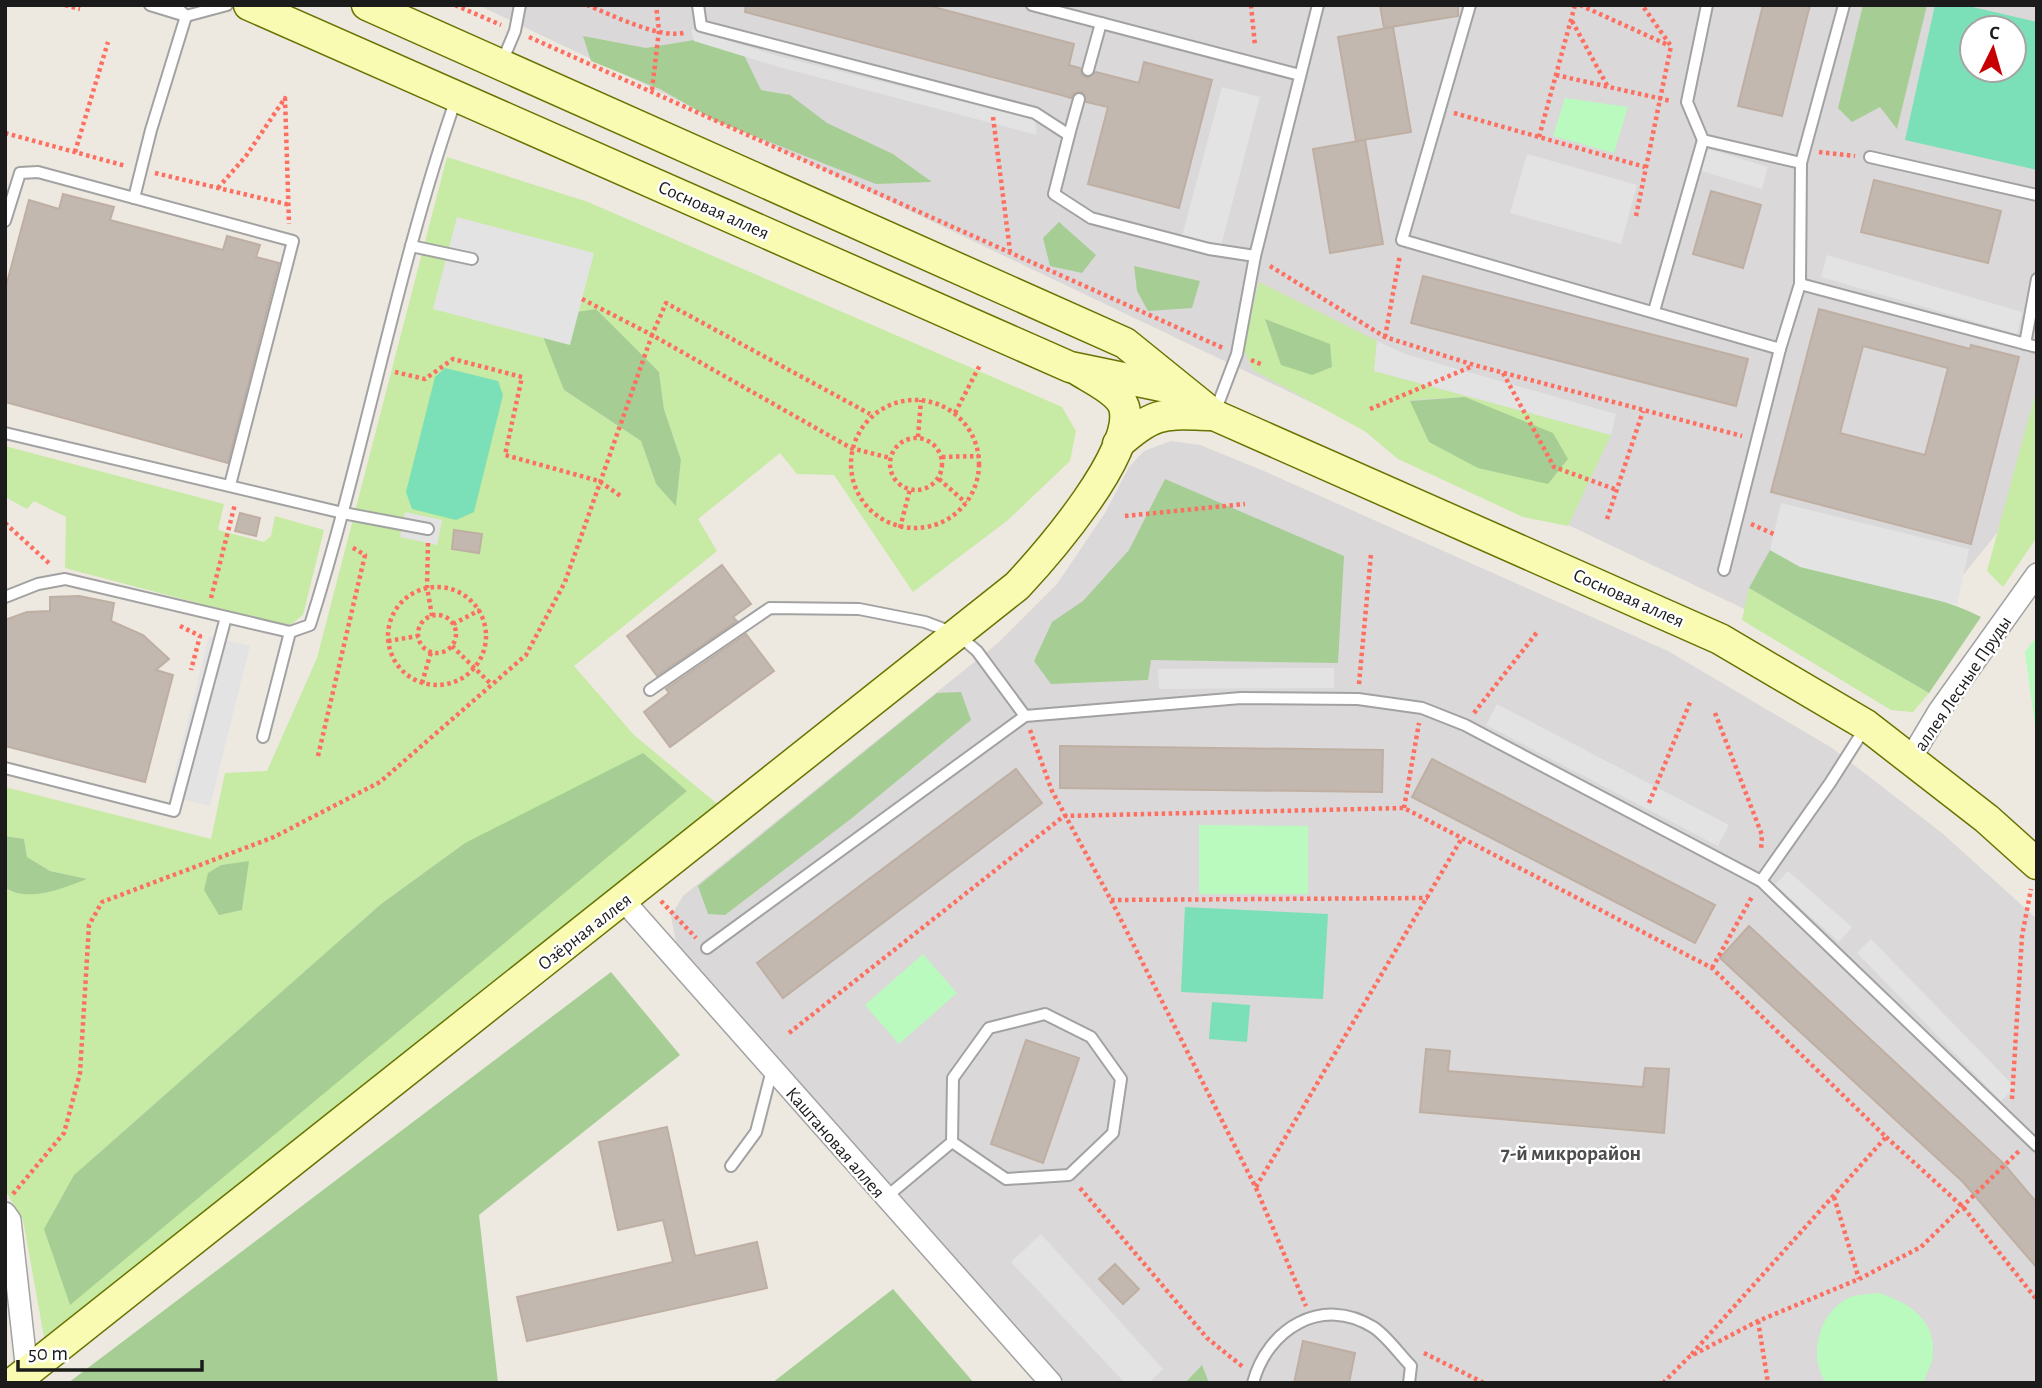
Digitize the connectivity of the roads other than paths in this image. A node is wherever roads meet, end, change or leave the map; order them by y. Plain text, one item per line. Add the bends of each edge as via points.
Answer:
1 (150, 5) edge
2 (174, 5) edge
3 (227, 5) edge
4 (249, 5) edge
5 (367, 5) edge
6 (520, 5) edge
7 (698, 5) edge
8 (1032, 5) edge
9 (1318, 5) edge
10 (1470, 5) edge
11 (1707, 5) edge
12 (1844, 5) edge
13 (1063, 9) edge
14 (186, 16) junction
15 (1101, 23) junction
16 (501, 65) junction
17 (1088, 69) dead end
18 (1300, 75) junction
19 (457, 96) junction
20 (1079, 99) dead end
21 (1069, 135) junction
22 (1703, 140) junction
23 (1870, 157) road end
24 (1801, 163) junction
25 (2037, 195) edge
26 (134, 198) junction
27 (5, 221) edge
28 (411, 246) junction
29 (1255, 256) junction
30 (472, 260) dead end
31 (2037, 279) edge
32 (1800, 284) junction
33 (1654, 311) junction
34 (2025, 344) junction
35 (2037, 348) edge
36 (1780, 349) junction
37 (1078, 370) junction
38 (1177, 402) junction
39 (1214, 415) junction
40 (5, 433) edge
41 (1118, 444) junction
42 (230, 485) junction
43 (343, 513) junction
44 (428, 529) road end
45 (1724, 570) dead end
46 (2037, 574) edge
47 (5, 597) edge
48 (226, 617) junction
49 (290, 632) junction
50 (957, 634) junction
51 (650, 690) dead end
52 (1025, 716) junction
53 (1866, 725) junction
54 (263, 737) dead end
55 (1911, 758) junction
56 (5, 768) edge
57 (2036, 863) edge
58 (1761, 881) junction
59 (623, 900) junction
60 (707, 948) road end
61 (772, 1070) junction
62 (952, 1142) junction
63 (2034, 1142) edge
64 (730, 1166) dead end
65 (885, 1198) junction
66 (5, 1213) edge
67 (20, 1378) edge
68 (1254, 1379) edge
69 (1051, 1383) edge
70 (1409, 1383) edge

1 - 14 lane
2 - 14 lane
3 - 14 lane
4 - 19 main road, Сосновая аллея
5 - 16 main road
6 - 16 lane
7 - 21 lane via 701,26 1035,113
8 - 13 lane
9 - 18 lane
10 - 33 lane via 1402,240
11 - 22 lane via 1687,102
12 - 24 lane
13 - 15 lane
14 - 26 lane
15 - 17 lane
15 - 18 lane
16 - 38 main road via 1125,343
18 - 29 lane
19 - 28 lane
19 - 37 main road, Сосновая аллея
20 - 21 lane
21 - 29 lane via 1054,194 1091,218 1209,249
22 - 24 lane
22 - 33 lane
23 - 25 lane
24 - 32 lane
26 - 27 lane via 38,172 20,173
26 - 42 lane via 293,241
28 - 30 lane
28 - 43 lane
29 - 39 lane via 1237,354
31 - 34 lane
32 - 34 lane
32 - 36 lane
33 - 36 lane
34 - 35 lane
36 - 45 lane
37 - 38 main road, Сосновая аллея
37 - 41 main road via 1123,405 1125,418
38 - 39 main road
38 - 41 main road via 1142,422
39 - 53 main road, Сосновая аллея via 1712,634
40 - 42 lane
41 - 50 main road, Озёрная аллея via 1099,483 1052,548 1017,586
42 - 43 lane
43 - 44 lane
43 - 49 lane via 310,625
46 - 55 street, аллея Лесные Пруды
47 - 48 lane via 65,579
48 - 49 lane
48 - 56 lane via 174,811
49 - 54 lane
50 - 51 lane via 925,622 859,609 770,608
50 - 52 lane via 977,651
50 - 59 main road, Озёрная аллея
52 - 58 lane via 1241,698 1357,699 1422,708 1465,724
52 - 60 lane
53 - 55 main road, Сосновая аллея
53 - 58 lane
55 - 57 main road, Сосновая аллея
58 - 63 lane
59 - 61 street, Каштановая аллея
59 - 67 main road, Озёрная аллея
61 - 64 lane via 756,1132
61 - 65 street, Каштановая аллея
62 - 62 lane via 1006,1179 1069,1175 1114,1133 1121,1079 1091,1037 1045,1014 989,1027 953,1079
62 - 65 lane
65 - 69 street, Каштановая аллея
66 - 67 street via 10,1220
68 - 70 lane via 1276,1337 1310,1316 1343,1315 1373,1327 1411,1366

